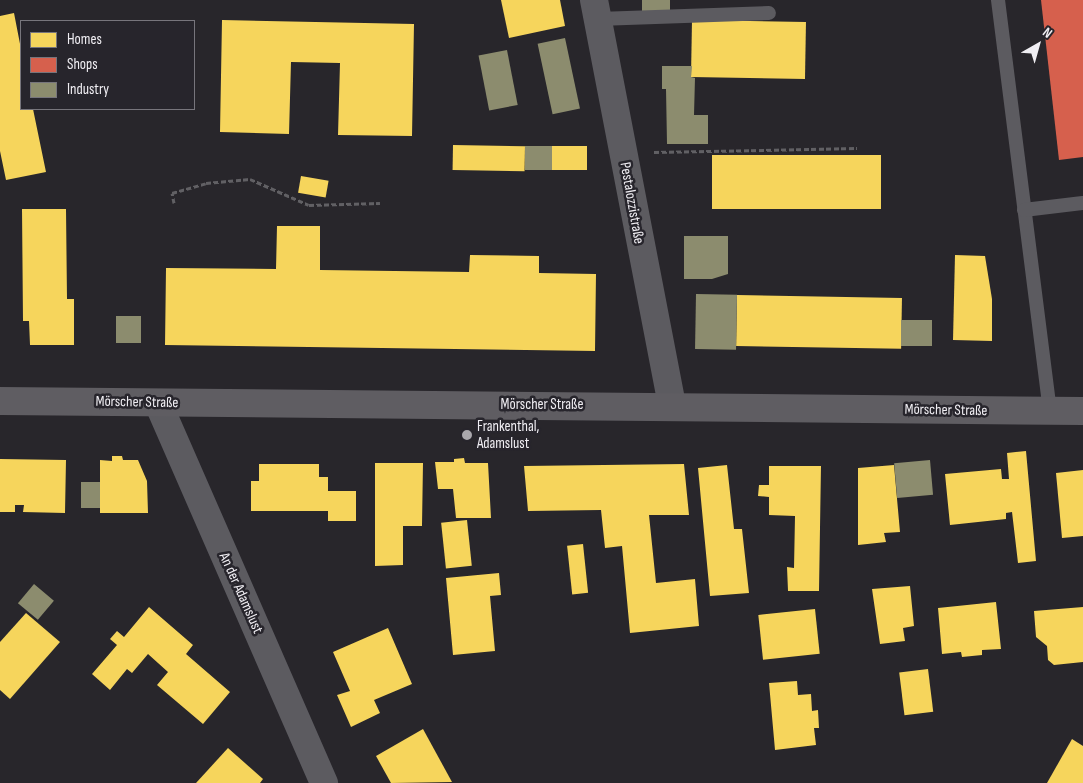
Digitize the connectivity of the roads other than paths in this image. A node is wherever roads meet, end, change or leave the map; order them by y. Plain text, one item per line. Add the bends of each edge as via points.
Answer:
1 (998, 0) edge
2 (596, 10) edge
3 (769, 13) dead end
4 (1083, 203) edge
5 (1024, 210) junction
6 (0, 401) edge
7 (158, 403) junction
8 (672, 406) junction
9 (1083, 410) edge
10 (1050, 411) junction
11 (324, 783) edge

1 - 5 lane
2 - 3 lane
2 - 8 street, Pestalozzistraße
4 - 5 lane
5 - 10 lane
6 - 7 street, Mörscher Straße
7 - 8 street, Mörscher Straße
7 - 11 street, An der Adamslust
8 - 10 street, Mörscher Straße
9 - 10 street, Mörscher Straße

